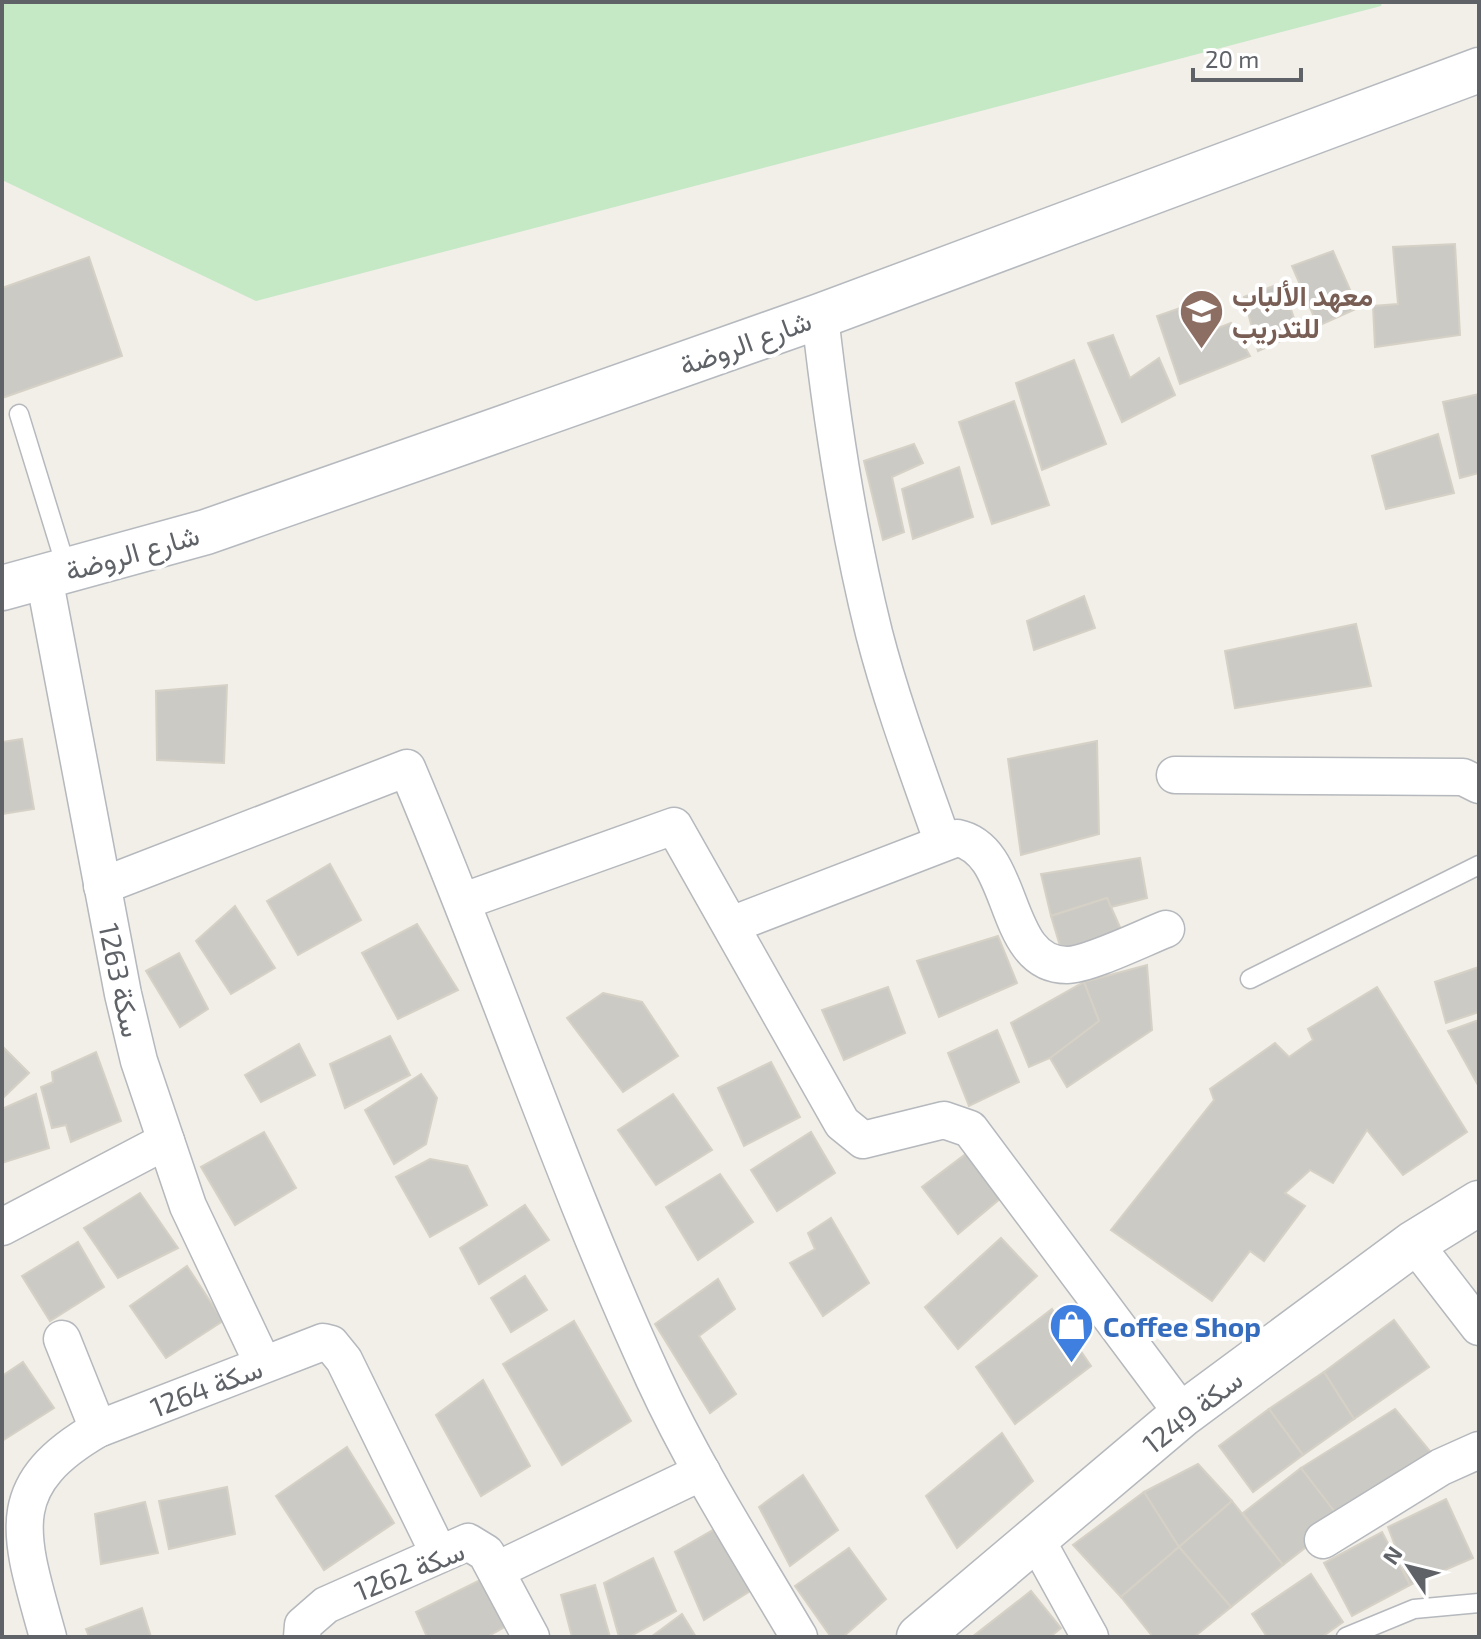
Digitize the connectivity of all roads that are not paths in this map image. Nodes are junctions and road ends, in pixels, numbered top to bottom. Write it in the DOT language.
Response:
graph roads {
  1 [pos="1479,70"];
  2 [pos="820,316"];
  3 [pos="19,414"];
  4 [pos="56,573"];
  5 [pos="2,588"];
  6 [pos="1175,775"];
  7 [pos="1479,785"];
  8 [pos="942,840"];
  9 [pos="1479,865"];
  10 [pos="102,886"];
  11 [pos="464,901"];
  12 [pos="731,925"];
  13 [pos="1166,929"];
  14 [pos="1250,979"];
  15 [pos="166,1141"];
  16 [pos="1479,1203"];
  17 [pos="6,1214"];
  18 [pos="1414,1243"];
  19 [pos="1479,1327"];
  20 [pos="62,1339"];
  21 [pos="263,1364"];
  22 [pos="1183,1414"];
  23 [pos="98,1429"];
  24 [pos="1479,1450"];
  25 [pos="702,1472"];
  26 [pos="1323,1540"];
  27 [pos="1037,1541"];
  28 [pos="438,1552"];
  29 [pos="497,1570"];
  30 [pos="1479,1603"];
  31 [pos="48,1637"];
  32 [pos="302,1637"];
  33 [pos="531,1637"];
  34 [pos="799,1637"];
  35 [pos="919,1637"];
  36 [pos="1090,1637"];
  37 [pos="1346,1637"];
  1 -- 2 [label="main road, شارع الروضة"];
  2 -- 4 [label="main road, شارع الروضة"];
  2 -- 8 [label="street"];
  3 -- 4 [label="lane"];
  4 -- 5 [label="main road, شارع الروضة"];
  4 -- 10 [label="street, سكة 1263"];
  6 -- 7 [label="street"];
  8 -- 12 [label="street"];
  8 -- 13 [label="street"];
  9 -- 14 [label="lane"];
  10 -- 11 [label="street"];
  10 -- 15 [label="street, سكة 1263"];
  11 -- 12 [label="street"];
  11 -- 25 [label="street"];
  12 -- 22 [label="street"];
  15 -- 17 [label="street"];
  15 -- 21 [label="street, سكة 1263"];
  16 -- 18 [label="main road, سكة 1249"];
  18 -- 19 [label="street"];
  18 -- 22 [label="main road, سكة 1249"];
  20 -- 23 [label="street"];
  21 -- 23 [label="street, سكة 1264"];
  21 -- 28 [label="street, سكة 1264"];
  22 -- 27 [label="main road, سكة 1249"];
  23 -- 31 [label="street, سكة 1264"];
  24 -- 26 [label="street"];
  25 -- 29 [label="street"];
  25 -- 34 [label="street"];
  27 -- 35 [label="main road, سكة 1249"];
  27 -- 36 [label="street"];
  28 -- 29 [label="street, سكة 1262"];
  28 -- 32 [label="street, سكة 1262"];
  29 -- 33 [label="street, سكة 1262"];
  30 -- 37 [label="lane"];
}
